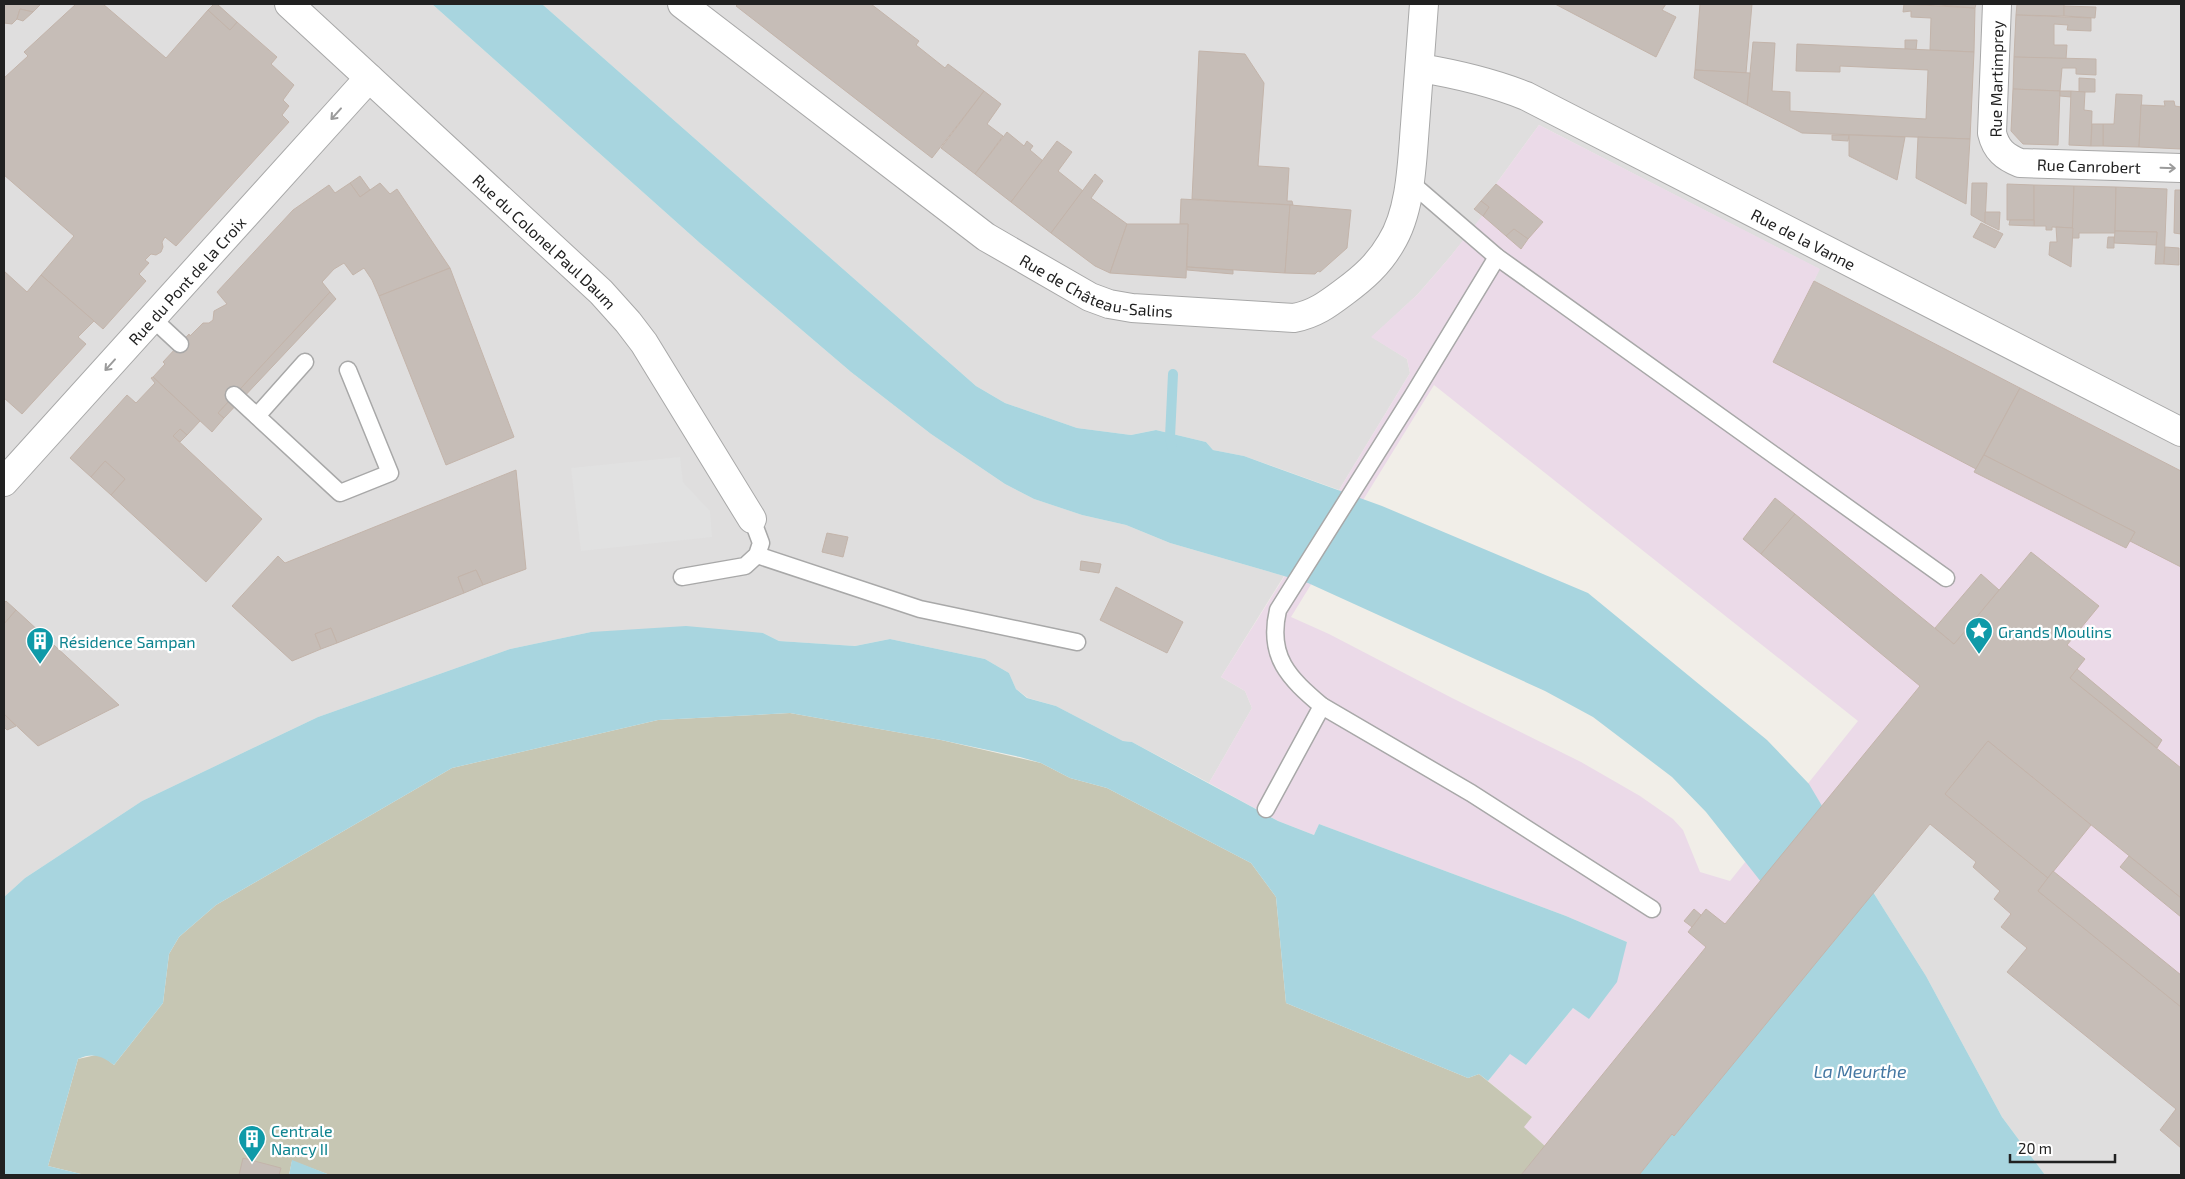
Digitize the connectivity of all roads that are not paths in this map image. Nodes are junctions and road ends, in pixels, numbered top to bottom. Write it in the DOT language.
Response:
graph roads {
  1 [pos="289,4"];
  2 [pos="682,4"];
  3 [pos="1424,4"];
  4 [pos="1997,4"];
  5 [pos="1420,68"];
  6 [pos="369,78"];
  7 [pos="2000,152"];
  8 [pos="2181,168"];
  9 [pos="1410,182"];
  10 [pos="1497,257"];
  11 [pos="152,318"];
  12 [pos="180,344"];
  13 [pos="305,362"];
  14 [pos="348,370"];
  15 [pos="234,395"];
  16 [pos="257,416"];
  17 [pos="2181,432"];
  18 [pos="4,482"];
  19 [pos="752,519"];
  20 [pos="757,555"];
  21 [pos="682,577"];
  22 [pos="1946,578"];
  23 [pos="1077,642"];
  24 [pos="1322,706"];
  25 [pos="1266,810"];
  26 [pos="1652,909"];
  1 -- 6 [label="street, Rue du Colonel Paul Daum"];
  2 -- 9 [label="street, Rue de Château-Salins"];
  3 -- 5 [label="street, Rue de Château-Salins"];
  4 -- 7 [label="street, Rue Martimprey"];
  5 -- 9 [label="street, Rue de Château-Salins"];
  5 -- 17 [label="street, Rue de la Vanne"];
  6 -- 11 [label="street, Rue du Pont de la Croix, one-way"];
  6 -- 19 [label="street, Rue du Colonel Paul Daum"];
  7 -- 8 [label="street, Rue Canrobert, one-way"];
  9 -- 10 [label="lane"];
  10 -- 22 [label="lane"];
  10 -- 24 [label="lane"];
  11 -- 12 [label="lane"];
  11 -- 18 [label="street, Rue du Pont de la Croix, one-way"];
  13 -- 16 [label="lane"];
  14 -- 16 [label="lane"];
  15 -- 16 [label="lane"];
  19 -- 20 [label="lane"];
  20 -- 21 [label="lane"];
  20 -- 23 [label="lane"];
  24 -- 25 [label="lane"];
  24 -- 26 [label="lane"];
}
